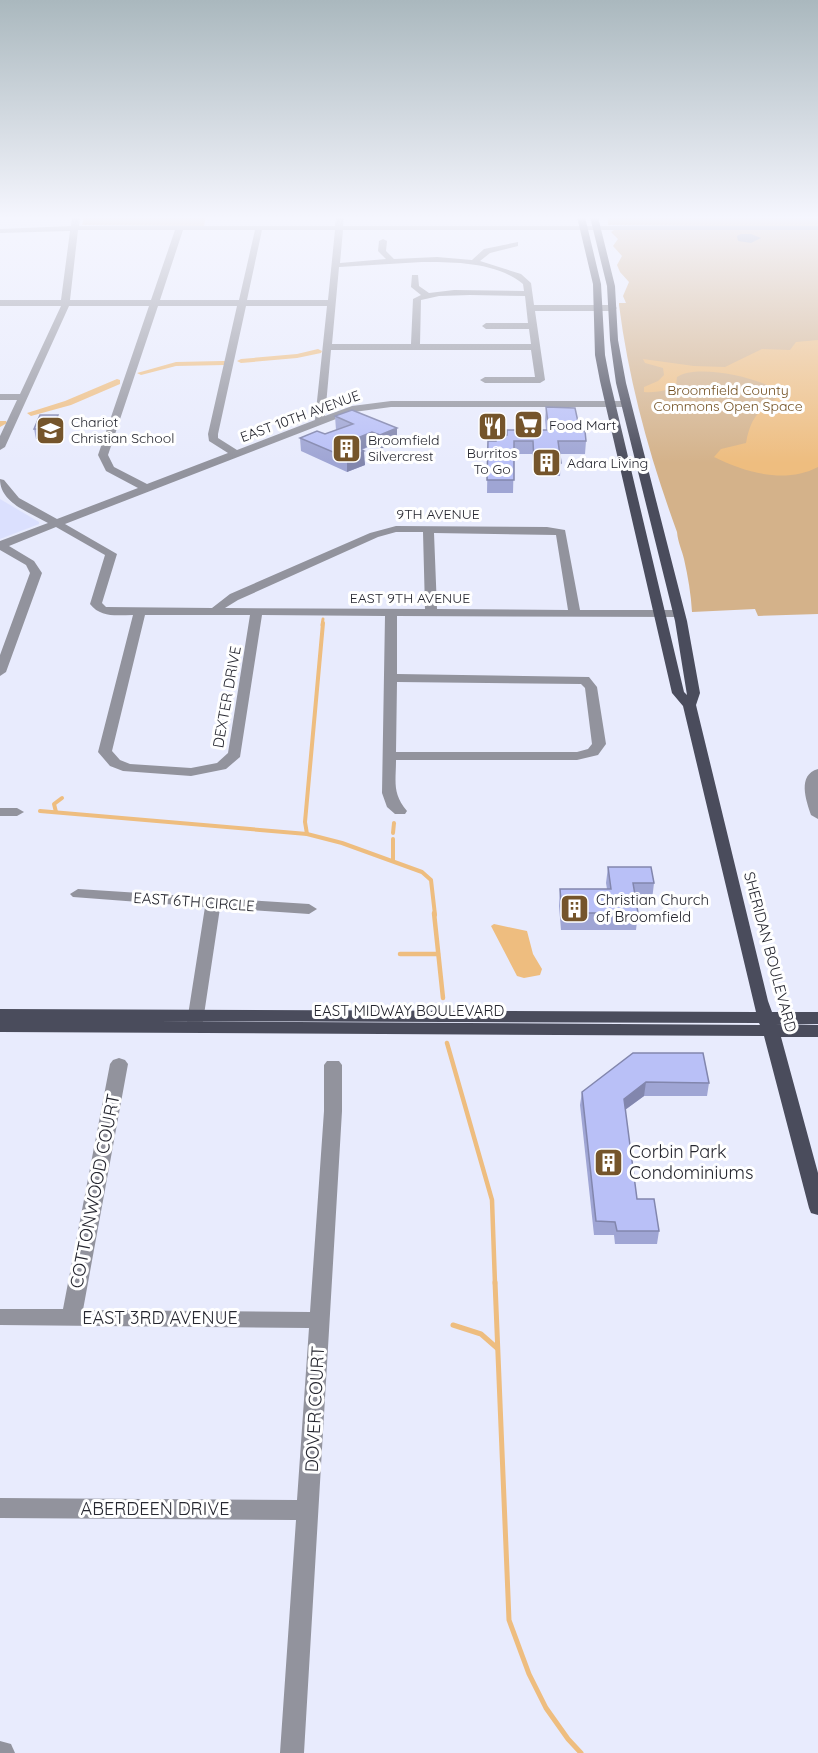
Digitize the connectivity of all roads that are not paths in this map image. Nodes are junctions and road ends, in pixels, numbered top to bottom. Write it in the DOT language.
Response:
graph roads {
  1 [pos="67,299"];
  2 [pos="156,299"];
  3 [pos="244,299"];
  4 [pos="331,299"];
  5 [pos="418,299"];
  6 [pos="530,299"];
  7 [pos="597,299"];
  8 [pos="613,299"];
  9 [pos="0,303"];
  10 [pos="66,303"];
  11 [pos="155,303"];
  12 [pos="243,303"];
  13 [pos="331,303"];
  14 [pos="531,308"];
  15 [pos="598,308"];
  16 [pos="614,308"];
  17 [pos="486,326"];
  18 [pos="534,326"];
  19 [pos="326,347"];
  20 [pos="416,347"];
  21 [pos="537,347"];
  22 [pos="485,380"];
  23 [pos="0,397"];
  24 [pos="23,397"];
  25 [pos="609,404"];
  26 [pos="626,404"];
  27 [pos="320,422"];
  28 [pos="0,447"];
  29 [pos="236,453"];
  30 [pos="0,482"];
  31 [pos="146,489"];
  32 [pos="56,523"];
  33 [pos="428,529"];
  34 [pos="0,545"];
  35 [pos="140,612"];
  36 [pos="216,612"];
  37 [pos="257,612"];
  38 [pos="392,613"];
  39 [pos="431,613"];
  40 [pos="575,613"];
  41 [pos="658,614"];
  42 [pos="680,614"];
  43 [pos="1,664"];
  44 [pos="390,678"];
  45 [pos="689,705"];
  46 [pos="388,756"];
  47 [pos="814,770"];
  48 [pos="400,811"];
  49 [pos="0,812"];
  50 [pos="17,812"];
  51 [pos="818,815"];
  52 [pos="78,894"];
  53 [pos="213,904"];
  54 [pos="309,909"];
  55 [pos="0,1015"];
  56 [pos="818,1017"];
  57 [pos="195,1022"];
  58 [pos="767,1024"];
  59 [pos="0,1026"];
  60 [pos="818,1031"];
  61 [pos="119,1064"];
  62 [pos="333,1065"];
  63 [pos="818,1208"];
  64 [pos="0,1317"];
  65 [pos="71,1318"];
  66 [pos="320,1320"];
  67 [pos="0,1508"];
  68 [pos="309,1510"];
  69 [pos="292,1753"];
  1 -- 10 [label="street"];
  2 -- 11 [label="street"];
  3 -- 12 [label="street"];
  4 -- 13 [label="street"];
  5 -- 20 [label="street"];
  6 -- 14 [label="street"];
  7 -- 15 [label="main road, SHERIDAN BOULEVARD"];
  8 -- 16 [label="main road, SHERIDAN BOULEVARD"];
  9 -- 10 [label="street"];
  10 -- 11 [label="street"];
  10 -- 24 [label="street"];
  11 -- 12 [label="street"];
  11 -- 31 [label="street"];
  12 -- 13 [label="street"];
  12 -- 29 [label="street"];
  13 -- 19 [label="street"];
  14 -- 15 [label="street"];
  14 -- 18 [label="street"];
  15 -- 16 [label="street"];
  15 -- 25 [label="main road, SHERIDAN BOULEVARD"];
  16 -- 26 [label="main road, SHERIDAN BOULEVARD"];
  17 -- 18 [label="street"];
  18 -- 21 [label="street"];
  19 -- 20 [label="street"];
  19 -- 27 [label="street"];
  20 -- 21 [label="street"];
  21 -- 22 [label="street"];
  23 -- 24 [label="street"];
  24 -- 28 [label="street"];
  25 -- 26 [label="street, EAST 10TH AVENUE"];
  25 -- 27 [label="street, EAST 10TH AVENUE"];
  25 -- 41 [label="main road, SHERIDAN BOULEVARD"];
  26 -- 42 [label="main road, SHERIDAN BOULEVARD"];
  27 -- 29 [label="street, EAST 10TH AVENUE"];
  29 -- 31 [label="street, EAST 10TH AVENUE"];
  30 -- 32 [label="street"];
  31 -- 32 [label="street, EAST 10TH AVENUE"];
  32 -- 34 [label="street, EAST 10TH AVENUE"];
  32 -- 35 [label="street, EAST 9TH AVENUE"];
  33 -- 36 [label="street, 9TH AVENUE"];
  33 -- 39 [label="street"];
  33 -- 40 [label="street, 9TH AVENUE"];
  34 -- 43 [label="street"];
  35 -- 36 [label="street, EAST 9TH AVENUE"];
  35 -- 37 [label="street, DEXTER DRIVE"];
  36 -- 37 [label="street, EAST 9TH AVENUE"];
  37 -- 38 [label="street, EAST 9TH AVENUE"];
  38 -- 39 [label="street, EAST 9TH AVENUE"];
  38 -- 44 [label="street"];
  39 -- 40 [label="street, EAST 9TH AVENUE"];
  40 -- 41 [label="street, EAST 9TH AVENUE"];
  41 -- 42 [label="street, EAST 9TH AVENUE"];
  41 -- 45 [label="main road, SHERIDAN BOULEVARD"];
  42 -- 45 [label="main road, SHERIDAN BOULEVARD"];
  44 -- 46 [label="street"];
  44 -- 46 [label="street"];
  45 -- 58 [label="main road, SHERIDAN BOULEVARD"];
  46 -- 48 [label="street"];
  47 -- 51 [label="street"];
  49 -- 50 [label="street"];
  52 -- 53 [label="street, EAST 6TH CIRCLE"];
  53 -- 54 [label="street, EAST 6TH CIRCLE"];
  53 -- 57 [label="street"];
  55 -- 57 [label="main road, EAST MIDWAY BOULEVARD"];
  56 -- 58 [label="main road, EAST MIDWAY BOULEVARD"];
  57 -- 58 [label="main road, EAST MIDWAY BOULEVARD"];
  57 -- 59 [label="main road, EAST MIDWAY BOULEVARD"];
  58 -- 60 [label="main road, EAST MIDWAY BOULEVARD"];
  58 -- 63 [label="main road, SHERIDAN BOULEVARD"];
  61 -- 65 [label="street, COTTONWOOD COURT"];
  62 -- 66 [label="street, DOVER COURT"];
  64 -- 65 [label="street, EAST 3RD AVENUE"];
  65 -- 66 [label="street, EAST 3RD AVENUE"];
  66 -- 68 [label="street, DOVER COURT"];
  67 -- 68 [label="street, ABERDEEN DRIVE"];
  68 -- 69 [label="street, DOVER COURT"];
}
